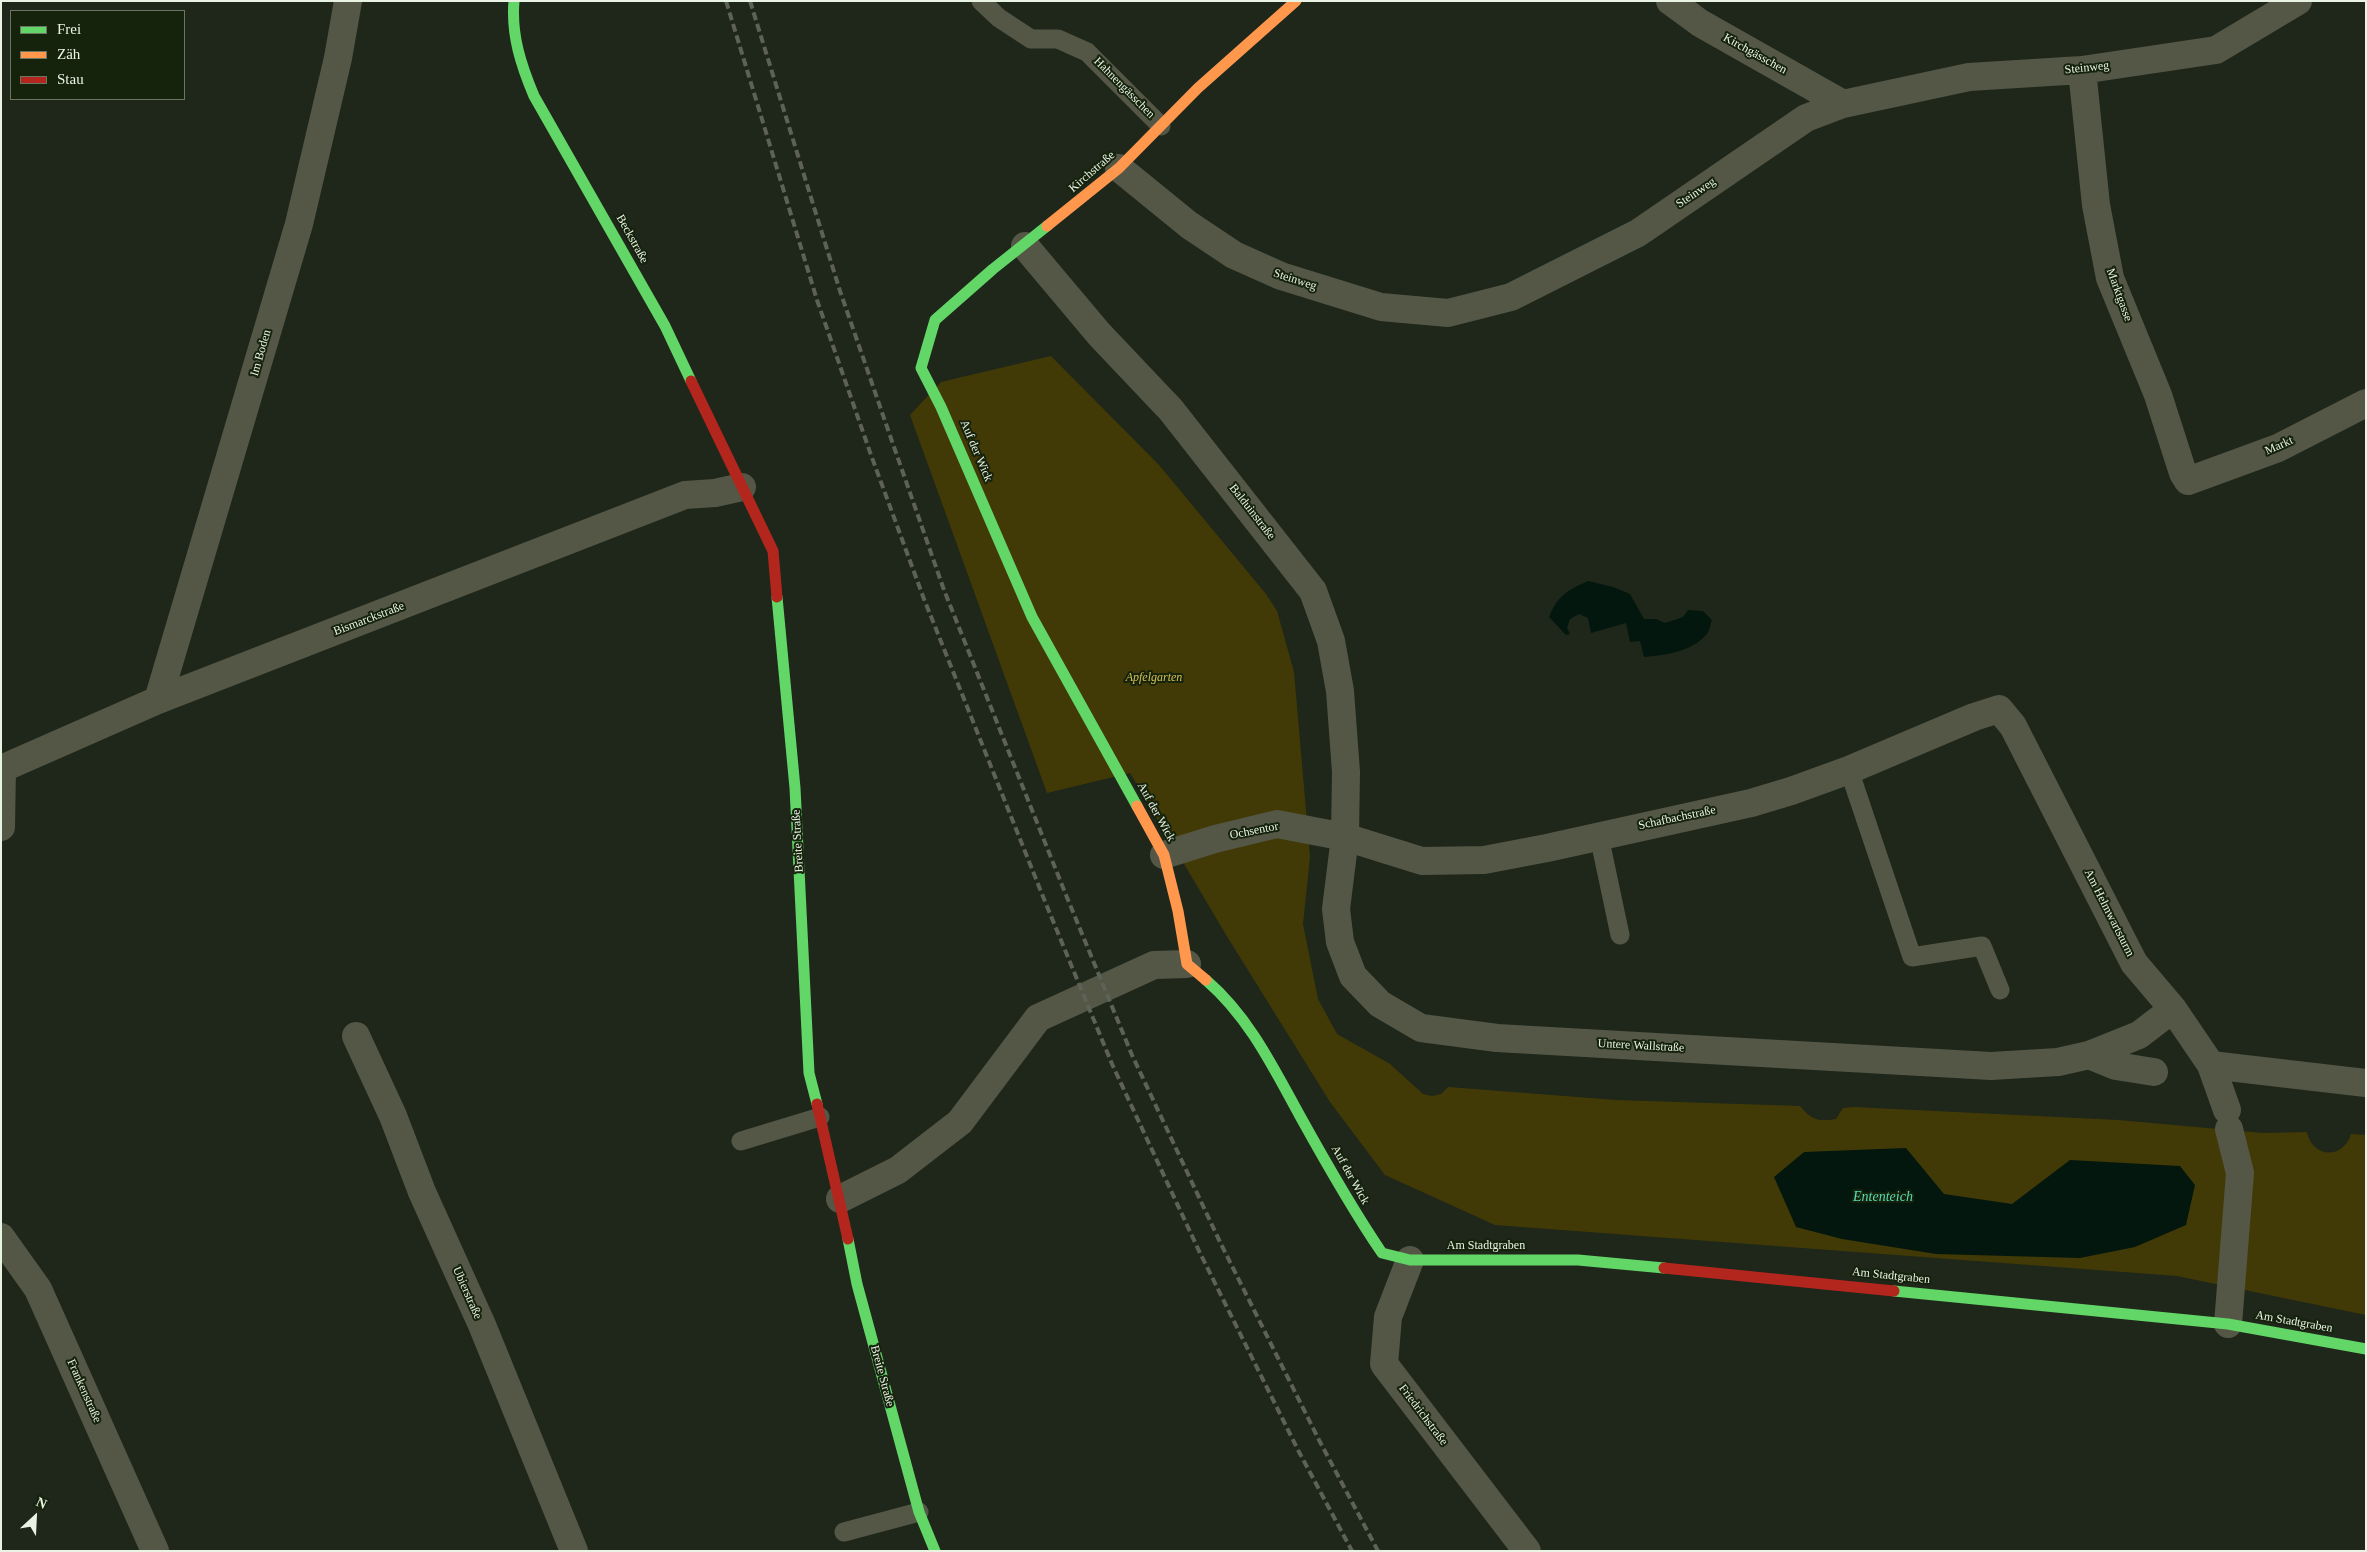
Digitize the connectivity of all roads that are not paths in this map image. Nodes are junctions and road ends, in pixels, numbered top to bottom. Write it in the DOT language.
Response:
graph roads {
  1 [pos="348,1"];
  2 [pos="514,1"];
  3 [pos="981,1"];
  4 [pos="1296,1"];
  5 [pos="1670,1"];
  6 [pos="2298,1"];
  7 [pos="2082,70"];
  8 [pos="1843,104"];
  9 [pos="1161,126"];
  10 [pos="1118,168"];
  11 [pos="1025,246"];
  12 [pos="921,368"];
  13 [pos="2366,403"];
  14 [pos="2188,481"];
  15 [pos="742,487"];
  16 [pos="158,700"];
  17 [pos="1999,709"];
  18 [pos="2,769"];
  19 [pos="1849,770"];
  20 [pos="1,828"];
  21 [pos="1599,836"];
  22 [pos="1345,837"];
  23 [pos="1164,855"];
  24 [pos="1620,935"];
  25 [pos="1188,964"];
  26 [pos="2000,990"];
  27 [pos="2174,1009"];
  28 [pos="356,1036"];
  29 [pos="2090,1055"];
  30 [pos="2211,1065"];
  31 [pos="2154,1072"];
  32 [pos="2296,1075"];
  33 [pos="2366,1083"];
  34 [pos="2272,1086"];
  35 [pos="820,1117"];
  36 [pos="741,1141"];
  37 [pos="840,1199"];
  38 [pos="1,1237"];
  39 [pos="1410,1260"];
  40 [pos="2228,1324"];
  41 [pos="2366,1349"];
  42 [pos="919,1512"];
  43 [pos="844,1532"];
  44 [pos="155,1551"];
  45 [pos="574,1551"];
  46 [pos="935,1551"];
  47 [pos="1527,1551"];
  1 -- 16 [label="street, Im Boden"];
  2 -- 15 [label="street, Beckstraße"];
  3 -- 9 [label="lane, Hahnengässchen"];
  4 -- 9 [label="street, Kirchstraße"];
  5 -- 8 [label="street, Kirchgässchen"];
  6 -- 7 [label="street, Steinweg"];
  7 -- 8 [label="street, Steinweg"];
  7 -- 14 [label="street, Marktgasse"];
  8 -- 10 [label="street, Steinweg"];
  9 -- 10 [label="street, Kirchstraße"];
  10 -- 11 [label="street, Kirchstraße"];
  11 -- 12 [label="street, Kirchstraße"];
  11 -- 22 [label="street, Balduinstraße"];
  12 -- 23 [label="street, Auf der Wick"];
  13 -- 14 [label="street, Markt"];
  15 -- 16 [label="street, Bismarckstraße"];
  15 -- 35 [label="street, Breite Straße"];
  16 -- 18 [label="street, Bismarckstraße"];
  17 -- 19 [label="street, Schafbachstraße"];
  17 -- 27 [label="street, Am Helmwartsturm"];
  18 -- 20 [label="street"];
  19 -- 21 [label="street, Schafbachstraße"];
  19 -- 26 [label="lane"];
  21 -- 22 [label="street, Schafbachstraße"];
  21 -- 24 [label="lane"];
  22 -- 23 [label="street, Ochsentor"];
  22 -- 29 [label="street, Untere Wallstraße"];
  23 -- 25 [label="street, Auf der Wick"];
  25 -- 37 [label="street"];
  25 -- 39 [label="street, Auf der Wick"];
  27 -- 29 [label="street, Untere Wallstraße"];
  27 -- 30 [label="street, Am Helmwartsturm"];
  28 -- 45 [label="street, Ubierstraße"];
  29 -- 31 [label="street"];
  30 -- 32 [label="street"];
  30 -- 40 [label="street, Am Helmwartsturm"];
  32 -- 33 [label="street"];
  32 -- 34 [label="street"];
  35 -- 36 [label="lane"];
  35 -- 37 [label="street, Breite Straße"];
  37 -- 42 [label="street, Breite Straße"];
  38 -- 44 [label="street, Frankenstraße"];
  39 -- 40 [label="street, Am Stadtgraben"];
  39 -- 47 [label="street, Friedrichstraße"];
  40 -- 41 [label="street, Am Stadtgraben"];
  42 -- 43 [label="lane"];
  42 -- 46 [label="street, Breite Straße"];
}
